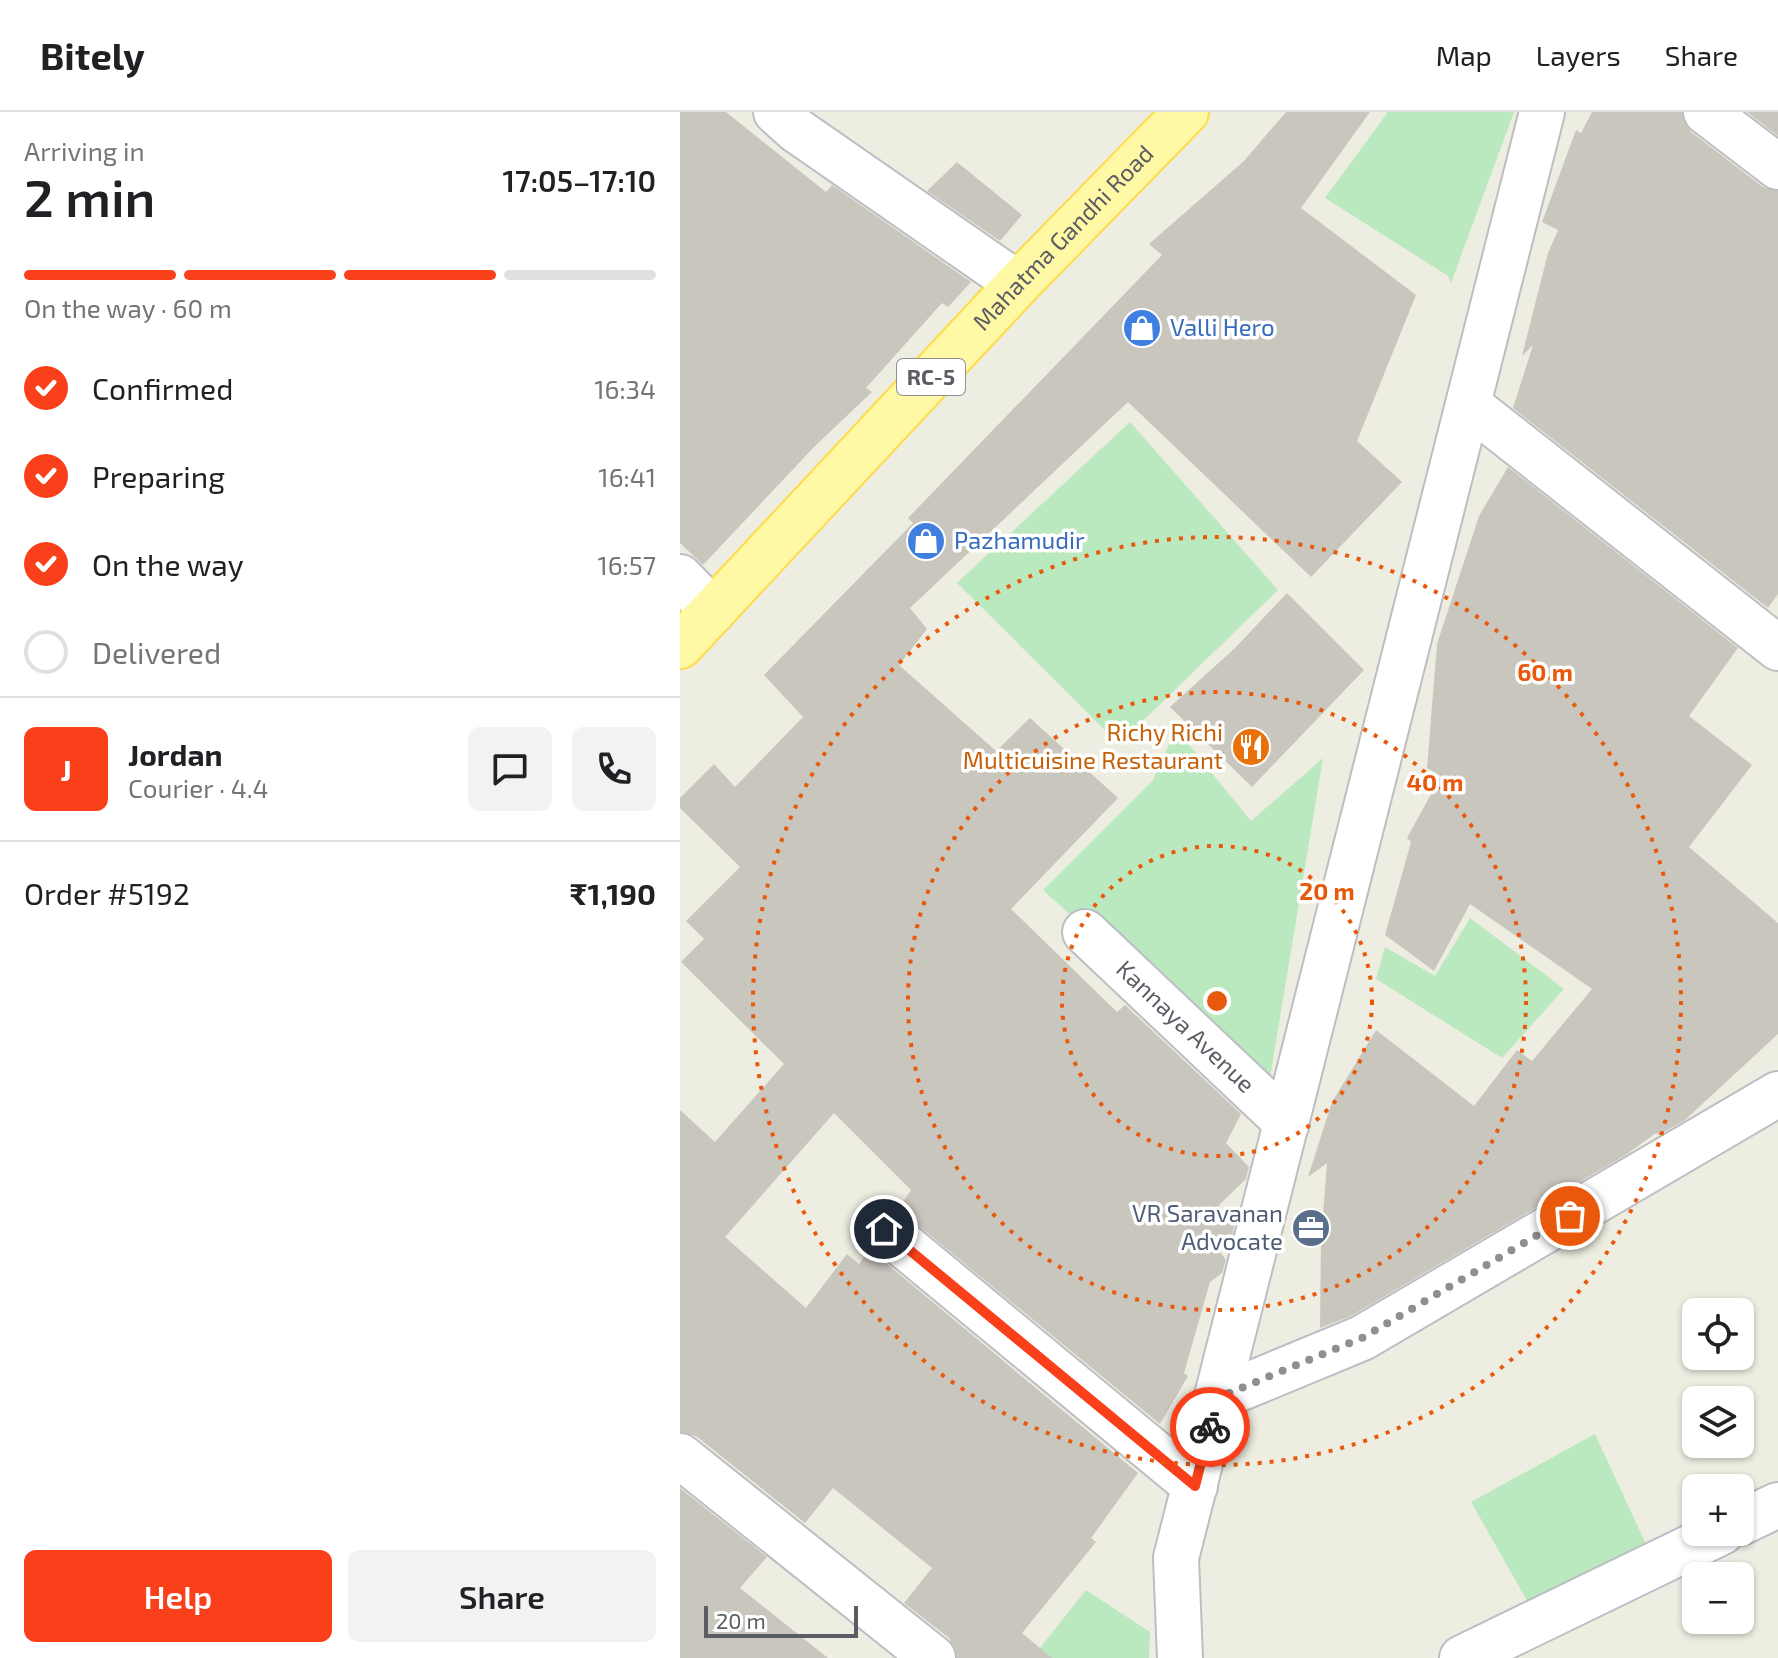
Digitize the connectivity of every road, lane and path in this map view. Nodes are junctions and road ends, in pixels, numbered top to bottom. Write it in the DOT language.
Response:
graph roads {
  1 [pos="776,112"];
  2 [pos="1186,112"];
  3 [pos="1542,112"];
  4 [pos="1706,112"];
  5 [pos="1778,167"];
  6 [pos="1018,284"];
  7 [pos="1469,405"];
  8 [pos="680,577"];
  9 [pos="713,611"];
  10 [pos="680,646"];
  11 [pos="1778,648"];
  12 [pos="1085,932"];
  13 [pos="1778,1094"];
  14 [pos="1287,1123"];
  15 [pos="884,1229"];
  16 [pos="1217,1398"];
  17 [pos="680,1456"];
  18 [pos="1195,1486"];
  19 [pos="1778,1505"];
  20 [pos="1754,1516"];
  21 [pos="1693,1546"];
  22 [pos="933,1658"];
  23 [pos="1180,1658"];
  24 [pos="1462,1658"];
  1 -- 6 [label="street"];
  2 -- 6 [label="main road, Mahatma Gandhi Road / RC-5"];
  3 -- 7 [label="street"];
  4 -- 5 [label="street"];
  6 -- 9 [label="main road, Mahatma Gandhi Road / RC-5"];
  7 -- 11 [label="street"];
  7 -- 14 [label="street"];
  8 -- 9 [label="street"];
  9 -- 10 [label="main road, Mahatma Gandhi Road / RC-5"];
  12 -- 14 [label="street, Kannaya Avenue"];
  13 -- 16 [label="street"];
  14 -- 16 [label="street"];
  15 -- 18 [label="street"];
  16 -- 18 [label="street"];
  17 -- 22 [label="street"];
  18 -- 23 [label="street"];
  19 -- 20 [label="street"];
  21 -- 24 [label="street"];
}
